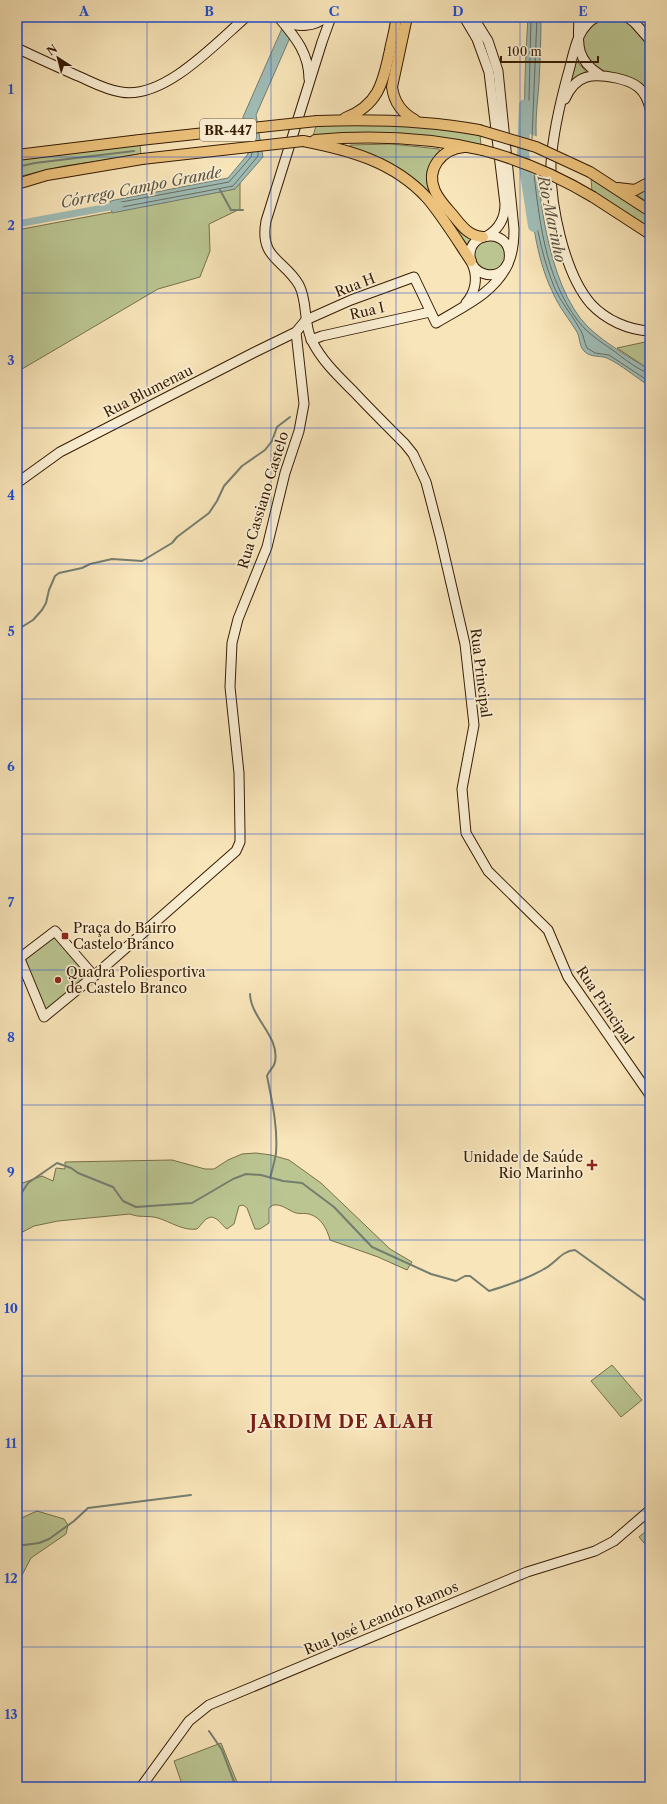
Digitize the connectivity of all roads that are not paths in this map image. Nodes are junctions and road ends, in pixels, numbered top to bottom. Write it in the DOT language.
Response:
graph roads {
  1 [pos="326,17"];
  2 [pos="331,17"];
  3 [pos="396,17"];
  4 [pos="464,17"];
  5 [pos="473,17"];
  6 [pos="579,17"];
  7 [pos="597,17"];
  8 [pos="243,19"];
  9 [pos="407,19"];
  10 [pos="630,19"];
  11 [pos="282,20"];
  12 [pos="294,29"];
  13 [pos="650,40"];
  14 [pos="577,41"];
  15 [pos="17,48"];
  16 [pos="599,74"];
  17 [pos="308,87"];
  18 [pos="650,109"];
  19 [pos="559,115"];
  20 [pos="330,120"];
  21 [pos="421,122"];
  22 [pos="308,141"];
  23 [pos="468,147"];
  24 [pos="17,155"];
  25 [pos="47,175"];
  26 [pos="17,180"];
  27 [pos="650,182"];
  28 [pos="17,184"];
  29 [pos="615,187"];
  30 [pos="650,211"];
  31 [pos="650,234"];
  32 [pos="485,236"];
  33 [pos="508,262"];
  34 [pos="472,263"];
  35 [pos="462,307"];
  36 [pos="430,312"];
  37 [pos="306,320"];
  38 [pos="650,331"];
  39 [pos="296,332"];
  40 [pos="312,340"];
  41 [pos="17,482"];
  42 [pos="18,959"];
  43 [pos="94,976"];
  44 [pos="650,1095"];
  45 [pos="650,1510"];
  46 [pos="141,1787"];
  1 -- 12 [label="street"];
  2 -- 17 [label="street"];
  3 -- 20 [label="main road"];
  4 -- 32 [label="street"];
  5 -- 33 [label="street"];
  6 -- 14 [label="street"];
  7 -- 14 [label="street"];
  8 -- 15 [label="street"];
  9 -- 21 [label="main road"];
  10 -- 13 [label="street"];
  11 -- 12 [label="street"];
  12 -- 17 [label="street"];
  14 -- 16 [label="street"];
  14 -- 19 [label="street"];
  16 -- 18 [label="street"];
  16 -- 19 [label="street"];
  17 -- 37 [label="street, Rua Principal"];
  19 -- 38 [label="street"];
  20 -- 21 [label="main road, BR-447"];
  20 -- 24 [label="main road, BR-447, bridge"];
  21 -- 29 [label="main road, BR-447, bridge"];
  22 -- 23 [label="main road, BR-447"];
  22 -- 25 [label="main road, BR-447, bridge"];
  22 -- 34 [label="main road"];
  23 -- 31 [label="main road, BR-447, bridge"];
  23 -- 32 [label="main road"];
  25 -- 26 [label="main road"];
  25 -- 28 [label="main road, BR-447"];
  27 -- 29 [label="main road"];
  29 -- 30 [label="main road, BR-447"];
  32 -- 33 [label="street"];
  32 -- 34 [label="street"];
  33 -- 34 [label="street"];
  33 -- 35 [label="street"];
  34 -- 35 [label="street"];
  35 -- 36 [label="street"];
  36 -- 37 [label="street, Rua H"];
  36 -- 40 [label="street, Rua I"];
  37 -- 39 [label="street"];
  37 -- 40 [label="street, Rua Principal"];
  39 -- 41 [label="street, Rua Blumenau"];
  39 -- 43 [label="street, Rua Cassiano Castelo"];
  40 -- 44 [label="street, Rua Principal"];
  42 -- 43 [label="street"];
  42 -- 43 [label="street, Rua Cassiano Castelo"];
  45 -- 46 [label="street, Rua José Leandro Ramos"];
}
